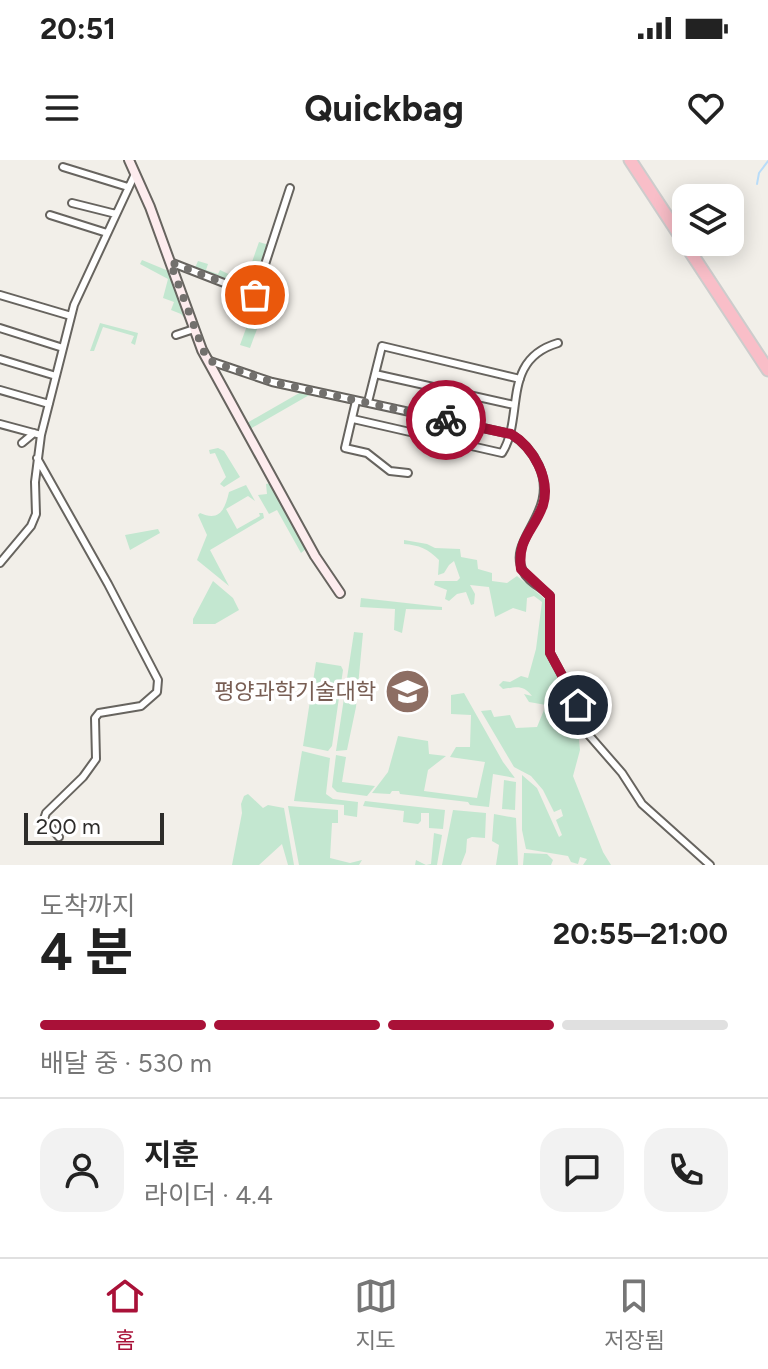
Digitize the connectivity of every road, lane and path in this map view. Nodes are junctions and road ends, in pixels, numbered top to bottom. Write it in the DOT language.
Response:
graph roads {
  1 [pos="129,160"];
  2 [pos="630,160"];
  3 [pos="638,160"];
  4 [pos="63,167"];
  5 [pos="135,174"];
  6 [pos="128,187"];
  7 [pos="290,188"];
  8 [pos="72,203"];
  9 [pos="672,212"];
  10 [pos="116,214"];
  11 [pos="50,215"];
  12 [pos="107,233"];
  13 [pos="700,256"];
  14 [pos="170,262"];
  15 [pos="0,295"];
  16 [pos="71,316"];
  17 [pos="0,328"];
  18 [pos="194,329"];
  19 [pos="176,335"];
  20 [pos="558,343"];
  21 [pos="63,348"];
  22 [pos="0,359"];
  23 [pos="768,359"];
  24 [pos="207,360"];
  25 [pos="768,370"];
  26 [pos="375,374"];
  27 [pos="56,376"];
  28 [pos="520,379"];
  29 [pos="0,390"];
  30 [pos="356,401"];
  31 [pos="368,402"];
  32 [pos="49,404"];
  33 [pos="514,405"];
  34 [pos="353,419"];
  35 [pos="2,427"];
  36 [pos="37,434"];
  37 [pos="509,434"];
  38 [pos="22,443"];
  39 [pos="37,458"];
  40 [pos="408,473"];
  41 [pos="0,563"];
  42 [pos="340,593"];
  43 [pos="59,837"];
  44 [pos="710,865"];
  1 -- 5 [label="street"];
  2 -- 25 [label="highway"];
  3 -- 9 [label="highway"];
  4 -- 6 [label="street"];
  5 -- 6 [label="street"];
  5 -- 14 [label="street"];
  6 -- 10 [label="street"];
  7 -- 14 [label="street"];
  8 -- 10 [label="street"];
  10 -- 12 [label="street"];
  11 -- 12 [label="street"];
  12 -- 16 [label="street"];
  13 -- 23 [label="highway"];
  14 -- 18 [label="street"];
  15 -- 16 [label="street"];
  16 -- 21 [label="street"];
  17 -- 21 [label="street"];
  18 -- 19 [label="street"];
  18 -- 24 [label="street"];
  20 -- 28 [label="street"];
  21 -- 27 [label="street"];
  22 -- 27 [label="street"];
  24 -- 30 [label="street"];
  24 -- 42 [label="street"];
  26 -- 28 [label="street"];
  26 -- 31 [label="street"];
  26 -- 33 [label="street"];
  27 -- 32 [label="street"];
  28 -- 33 [label="street"];
  29 -- 32 [label="street"];
  30 -- 31 [label="street"];
  30 -- 34 [label="street"];
  31 -- 37 [label="street"];
  32 -- 36 [label="street"];
  33 -- 37 [label="street"];
  34 -- 37 [label="street"];
  34 -- 40 [label="street"];
  35 -- 36 [label="street"];
  36 -- 38 [label="street"];
  36 -- 39 [label="street"];
  37 -- 44 [label="street"];
  39 -- 41 [label="street"];
  39 -- 43 [label="street"];
}
